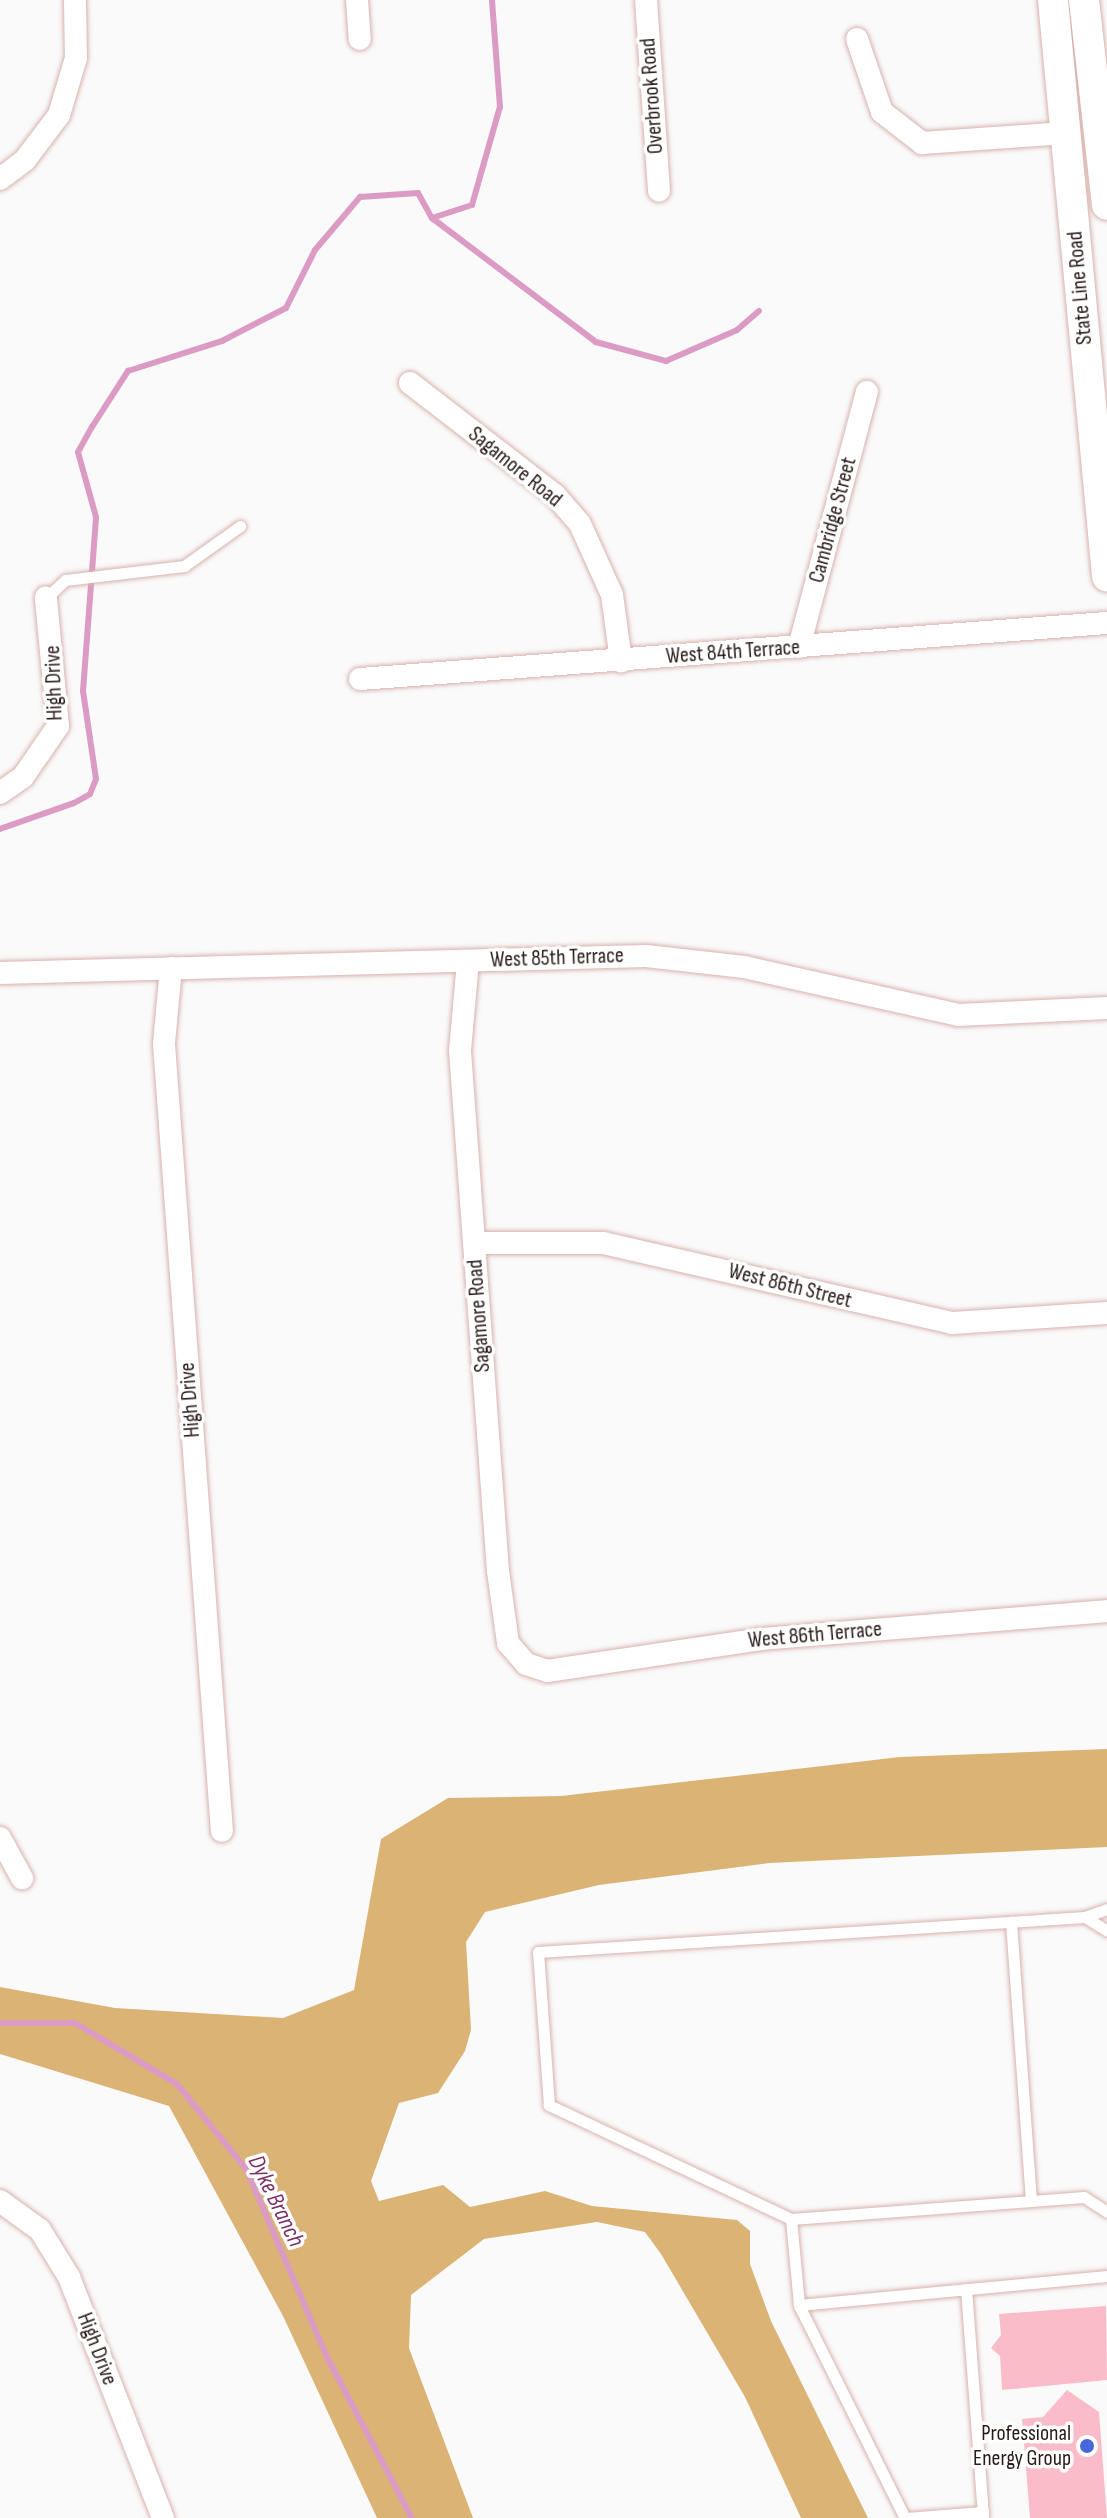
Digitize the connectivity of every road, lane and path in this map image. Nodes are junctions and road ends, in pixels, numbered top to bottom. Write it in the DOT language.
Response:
graph roads {
  1 [pos="75,0"];
  2 [pos="357,0"];
  3 [pos="646,0"];
  4 [pos="1053,0"];
  5 [pos="1084,0"];
  6 [pos="360,39"];
  7 [pos="857,39"];
  8 [pos="1066,133"];
  9 [pos="1070,177"];
  10 [pos="0,179"];
  11 [pos="1106,185"];
  12 [pos="659,191"];
  13 [pos="410,383"];
  14 [pos="867,392"];
  15 [pos="240,526"];
  16 [pos="1107,576"];
  17 [pos="46,598"];
  18 [pos="1107,623"];
  19 [pos="799,647"];
  20 [pos="621,661"];
  21 [pos="360,679"];
  22 [pos="0,793"];
  23 [pos="468,961"];
  24 [pos="171,968"];
  25 [pos="0,973"];
  26 [pos="1107,1008"];
  27 [pos="474,1243"];
  28 [pos="1107,1313"];
  29 [pos="1107,1611"];
  30 [pos="526,1664"];
  31 [pos="222,1831"];
  32 [pos="0,1838"];
  33 [pos="22,1878"];
  34 [pos="1107,1909"];
  35 [pos="1085,1917"];
  36 [pos="1011,1922"];
  37 [pos="1107,1931"];
  38 [pos="0,2201"];
  39 [pos="1031,2201"];
  40 [pos="1107,2212"];
  41 [pos="791,2219"];
  42 [pos="1107,2276"];
  43 [pos="966,2289"];
  44 [pos="799,2305"];
  45 [pos="983,2515"];
  46 [pos="163,2518"];
  1 -- 10 [label="street"];
  2 -- 6 [label="street"];
  3 -- 12 [label="street, Overbrook Road"];
  4 -- 8 [label="main road, State Line Road"];
  5 -- 11 [label="main road"];
  7 -- 8 [label="street"];
  8 -- 9 [label="main road, State Line Road"];
  9 -- 11 [label="street"];
  9 -- 16 [label="main road, State Line Road"];
  13 -- 20 [label="street, Sagamore Road"];
  14 -- 19 [label="street, Cambridge Street"];
  15 -- 17 [label="lane"];
  17 -- 22 [label="street, High Drive"];
  18 -- 19 [label="street, West 84th Terrace"];
  19 -- 20 [label="street, West 84th Terrace"];
  20 -- 21 [label="street, West 84th Terrace"];
  23 -- 24 [label="street, West 85th Terrace"];
  23 -- 26 [label="street, West 85th Terrace"];
  23 -- 27 [label="street, Sagamore Road"];
  24 -- 25 [label="street, West 85th Terrace"];
  24 -- 31 [label="street, High Drive"];
  27 -- 28 [label="street, West 86th Street"];
  27 -- 30 [label="street, Sagamore Road"];
  29 -- 30 [label="street, West 86th Terrace"];
  32 -- 33 [label="street"];
  34 -- 35 [label="lane"];
  35 -- 36 [label="lane"];
  35 -- 37 [label="lane"];
  36 -- 39 [label="lane"];
  36 -- 41 [label="lane"];
  38 -- 46 [label="street, High Drive"];
  39 -- 40 [label="lane"];
  39 -- 41 [label="lane"];
  41 -- 44 [label="lane"];
  42 -- 43 [label="lane"];
  43 -- 44 [label="lane"];
  43 -- 45 [label="lane"];
  44 -- 45 [label="lane"];
}
